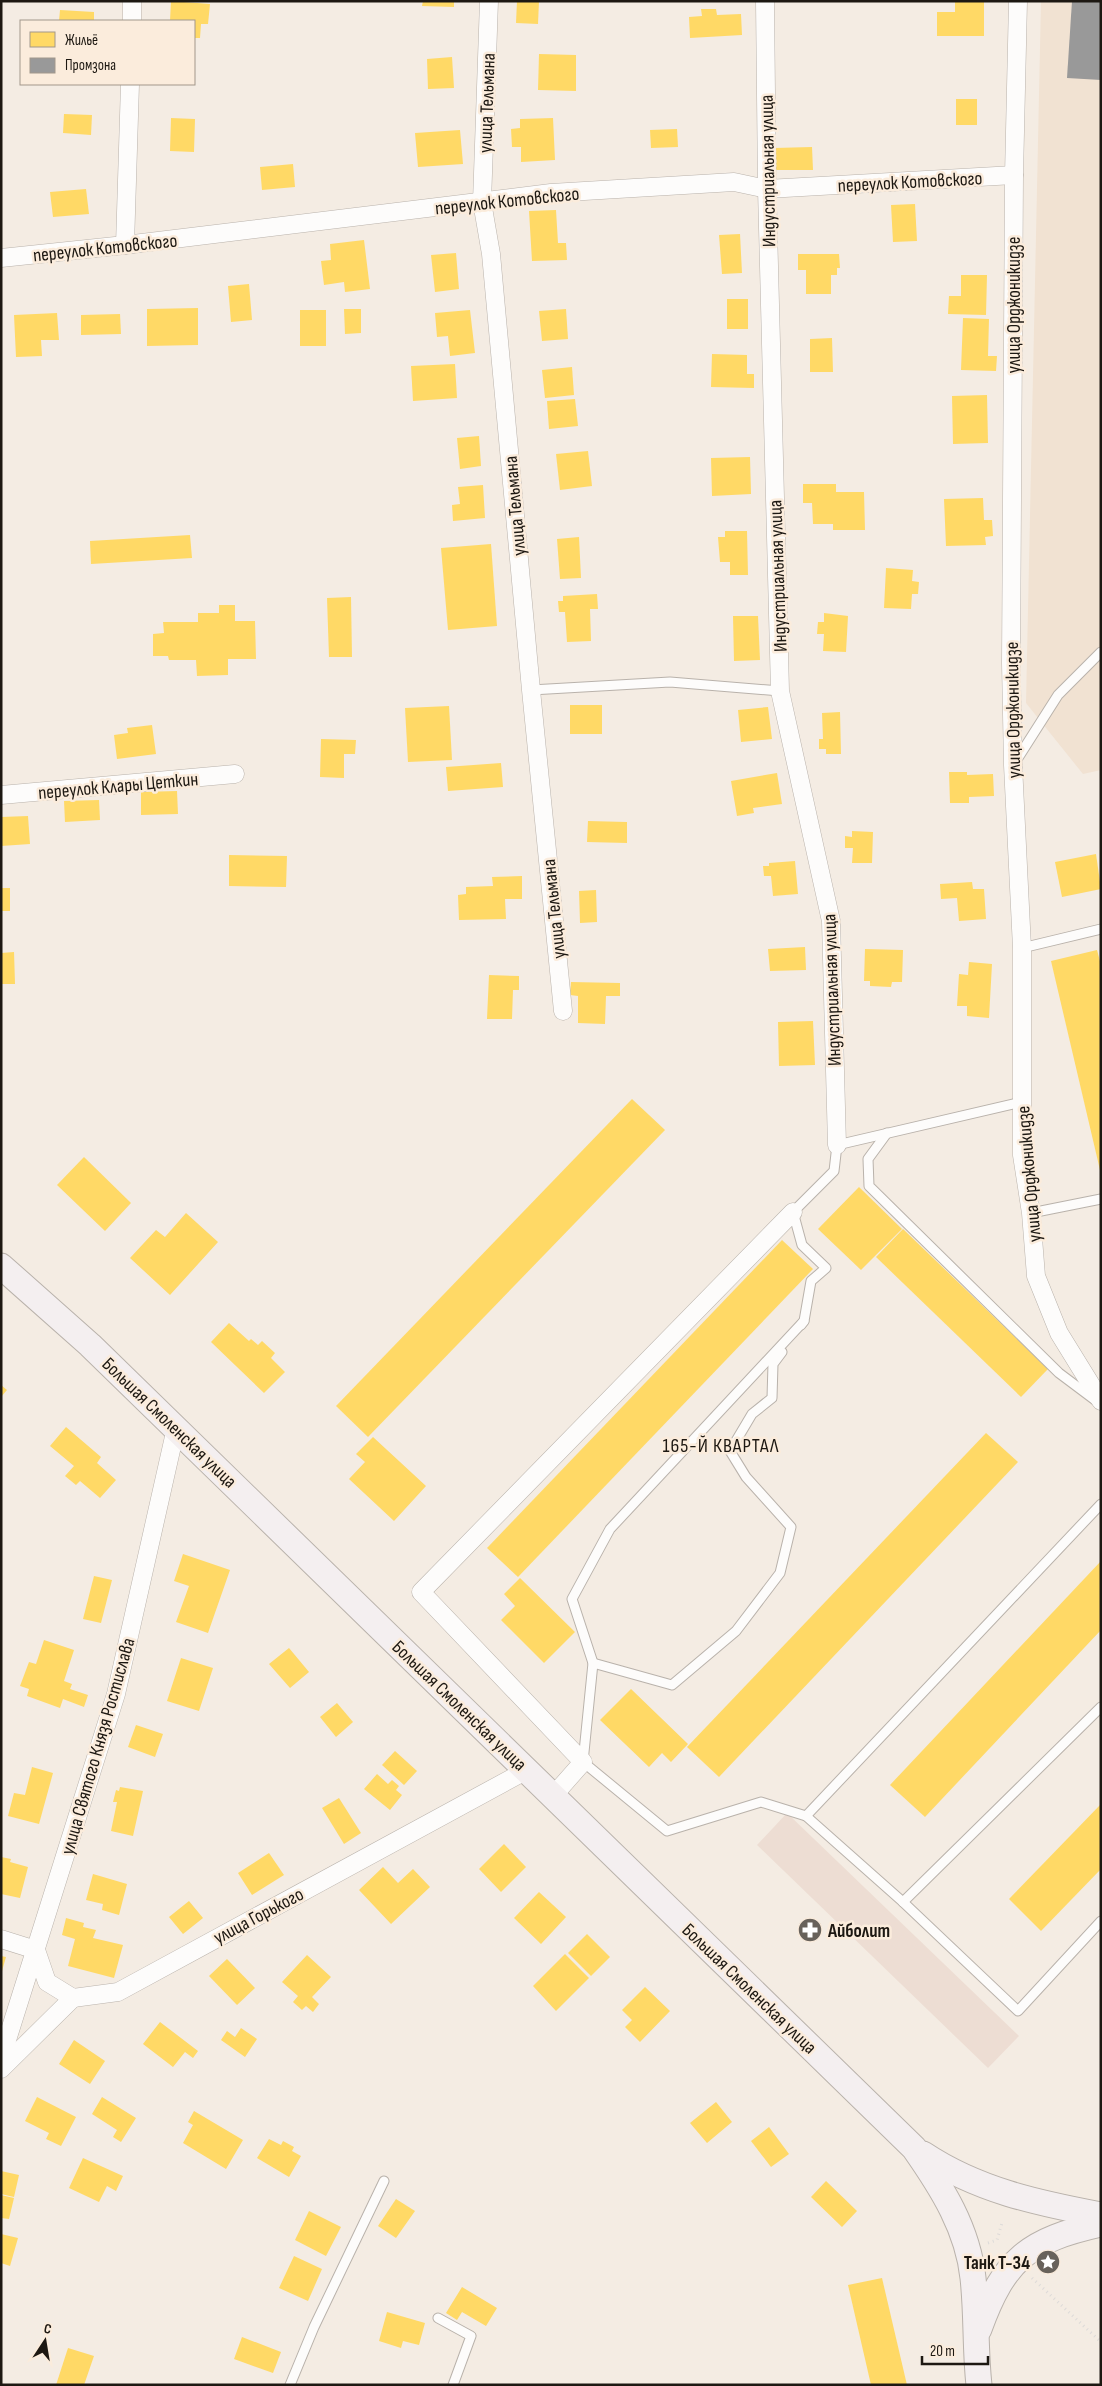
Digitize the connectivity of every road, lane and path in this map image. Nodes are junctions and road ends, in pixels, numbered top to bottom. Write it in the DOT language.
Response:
graph roads {
  1 [pos="132,1"];
  2 [pos="489,1"];
  3 [pos="765,1"];
  4 [pos="1018,1"];
  5 [pos="132,20"];
  6 [pos="130,85"];
  7 [pos="1014,175"];
  8 [pos="767,189"];
  9 [pos="482,202"];
  10 [pos="125,245"];
  11 [pos="1,258"];
  12 [pos="1101,652"];
  13 [pos="531,690"];
  14 [pos="780,692"];
  15 [pos="1013,765"];
  16 [pos="235,774"];
  17 [pos="1,795"];
  18 [pos="1101,930"];
  19 [pos="1022,948"];
  20 [pos="563,1011"];
  21 [pos="1022,1102"];
  22 [pos="887,1133"];
  23 [pos="837,1145"];
  24 [pos="1101,1199"];
  25 [pos="793,1212"];
  26 [pos="1031,1213"];
  27 [pos="1,1267"];
  28 [pos="804,1321"];
  29 [pos="1101,1401"];
  30 [pos="1101,1405"];
  31 [pos="176,1428"];
  32 [pos="1101,1504"];
  33 [pos="593,1663"];
  34 [pos="1101,1707"];
  35 [pos="583,1762"];
  36 [pos="526,1770"];
  37 [pos="553,1796"];
  38 [pos="806,1816"];
  39 [pos="903,1902"];
  40 [pos="1101,1921"];
  41 [pos="1,1939"];
  42 [pos="36,1950"];
  43 [pos="73,1998"];
  44 [pos="1,2059"];
  45 [pos="1,2069"];
  46 [pos="914,2148"];
  47 [pos="384,2182"];
  48 [pos="1101,2214"];
  49 [pos="1002,2223"];
  50 [pos="1101,2224"];
  51 [pos="980,2244"];
  52 [pos="1028,2274"];
  53 [pos="438,2318"];
  54 [pos="976,2339"];
  55 [pos="1101,2342"];
  56 [pos="290,2385"];
  57 [pos="453,2385"];
  58 [pos="979,2385"];
  1 -- 5 [label="street"];
  2 -- 9 [label="street, улица Тельмана"];
  3 -- 8 [label="street, Индустриальная улица"];
  4 -- 7 [label="street, улица Орджоникидзе"];
  6 -- 10 [label="street"];
  7 -- 8 [label="street, переулок Котовского"];
  7 -- 15 [label="street, улица Орджоникидзе"];
  8 -- 9 [label="street, переулок Котовского"];
  8 -- 14 [label="street, Индустриальная улица"];
  9 -- 10 [label="street, переулок Котовского"];
  9 -- 13 [label="street, улица Тельмана"];
  10 -- 11 [label="street, переулок Котовского"];
  12 -- 15 [label="lane"];
  13 -- 14 [label="lane"];
  13 -- 20 [label="street, улица Тельмана"];
  14 -- 23 [label="street, Индустриальная улица"];
  15 -- 19 [label="street, улица Орджоникидзе"];
  16 -- 17 [label="street, переулок Клары Цеткин"];
  18 -- 19 [label="lane"];
  19 -- 21 [label="street, улица Орджоникидзе"];
  21 -- 22 [label="lane"];
  21 -- 26 [label="street, улица Орджоникидзе"];
  22 -- 23 [label="lane"];
  22 -- 30 [label="lane"];
  23 -- 25 [label="lane"];
  24 -- 26 [label="lane"];
  25 -- 28 [label="lane"];
  25 -- 35 [label="street"];
  26 -- 29 [label="street, улица Орджоникидзе"];
  27 -- 31 [label="main road, Большая Смоленская улица"];
  28 -- 33 [label="lane"];
  28 -- 33 [label="lane"];
  31 -- 36 [label="main road, Большая Смоленская улица"];
  31 -- 42 [label="street, улица Святого Князя Ростислава"];
  32 -- 38 [label="lane"];
  33 -- 35 [label="lane"];
  34 -- 39 [label="lane"];
  35 -- 37 [label="street"];
  35 -- 38 [label="lane"];
  36 -- 37 [label="main road, Большая Смоленская улица"];
  36 -- 43 [label="street, улица Горького"];
  37 -- 46 [label="main road, Большая Смоленская улица"];
  38 -- 39 [label="lane"];
  39 -- 40 [label="lane"];
  41 -- 42 [label="street"];
  42 -- 43 [label="street"];
  42 -- 44 [label="street, улица Святого Князя Ростислава"];
  43 -- 45 [label="street"];
  46 -- 48 [label="main road, Большая Смоленская улица"];
  46 -- 54 [label="main road, Большая Смоленская улица"];
  47 -- 56 [label="lane"];
  49 -- 51 [label="path"];
  50 -- 54 [label="main road"];
  52 -- 55 [label="path"];
  53 -- 57 [label="lane"];
  54 -- 58 [label="main road, Большая Смоленская улица"];
}
